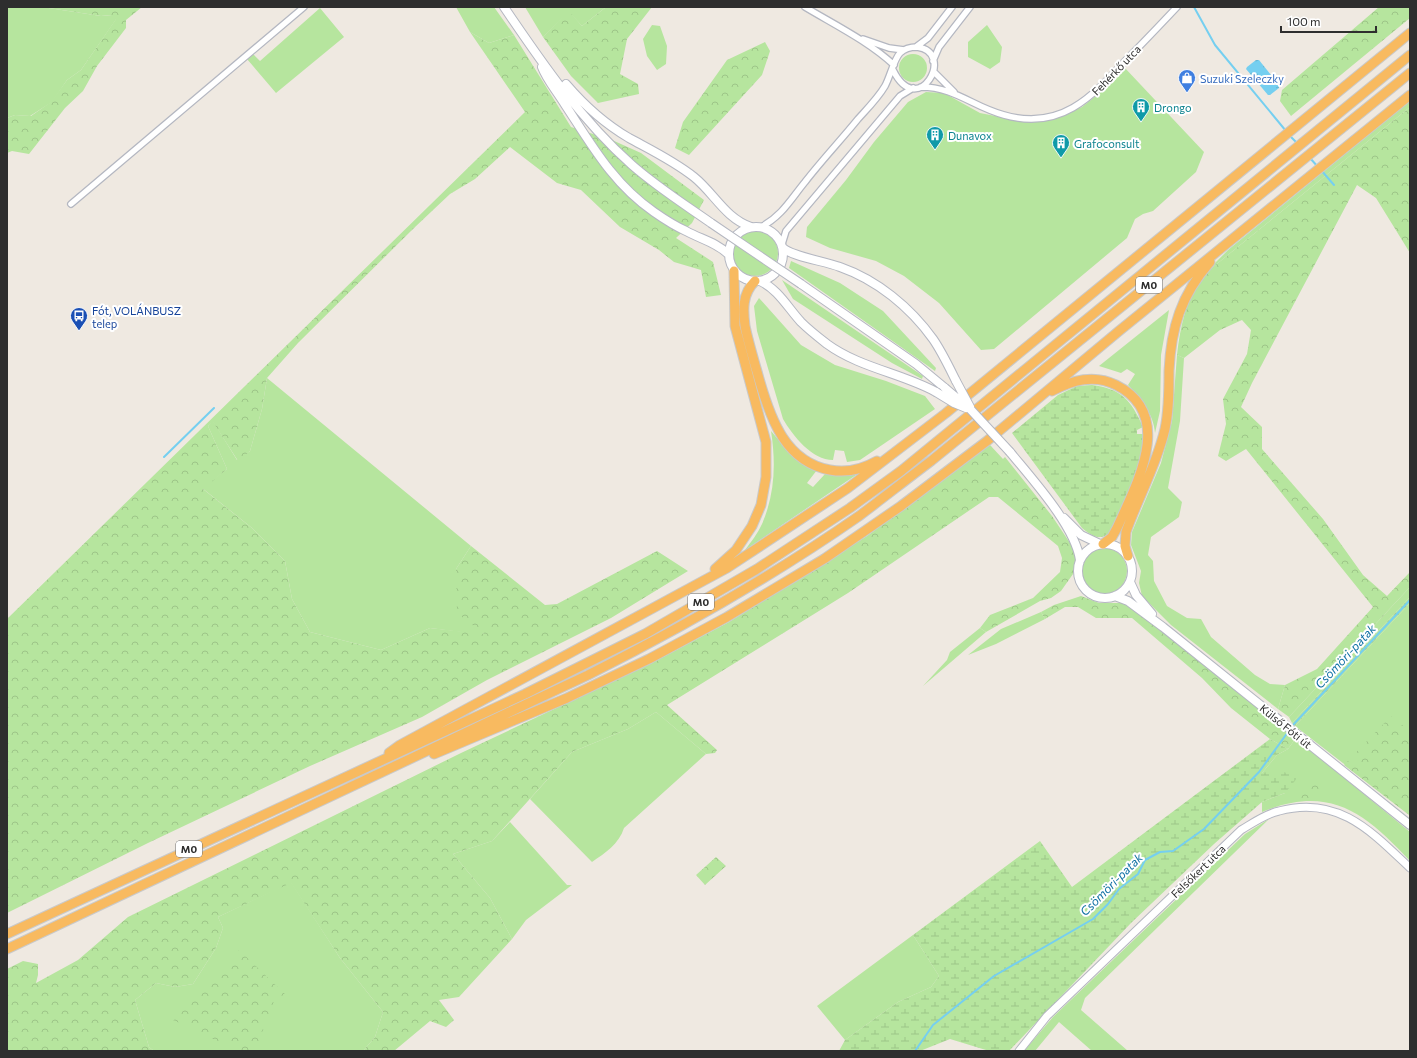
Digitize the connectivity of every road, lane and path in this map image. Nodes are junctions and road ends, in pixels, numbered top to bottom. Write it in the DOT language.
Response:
graph roads {
  1 [pos="304,7"];
  2 [pos="504,7"];
  3 [pos="805,7"];
  4 [pos="952,7"];
  5 [pos="970,7"];
  6 [pos="1177,7"];
  7 [pos="1410,33"];
  8 [pos="855,36"];
  9 [pos="916,47"];
  10 [pos="904,50"];
  11 [pos="1410,55"];
  12 [pos="539,58"];
  13 [pos="933,61"];
  14 [pos="894,67"];
  15 [pos="934,72"];
  16 [pos="1410,73"];
  17 [pos="921,87"];
  18 [pos="914,88"];
  19 [pos="955,93"];
  20 [pos="1410,95"];
  21 [pos="71,204"];
  22 [pos="750,227"];
  23 [pos="761,227"];
  24 [pos="782,246"];
  25 [pos="1225,246"];
  26 [pos="728,254"];
  27 [pos="734,271"];
  28 [pos="757,281"];
  29 [pos="1036,401"];
  30 [pos="971,410"];
  31 [pos="893,454"];
  32 [pos="1056,511"];
  33 [pos="1101,544"];
  34 [pos="1128,556"];
  35 [pos="1080,560"];
  36 [pos="1130,582"];
  37 [pos="698,584"];
  38 [pos="1115,596"];
  39 [pos="1163,627"];
  40 [pos="411,758"];
  41 [pos="370,766"];
  42 [pos="1410,825"];
  43 [pos="1410,868"];
  44 [pos="7,934"];
  45 [pos="7,950"];
  46 [pos="1019,1051"];
  1 -- 21 [label="street"];
  2 -- 12 [label="main road"];
  3 -- 8 [label="street"];
  4 -- 9 [label="street"];
  5 -- 13 [label="street"];
  6 -- 19 [label="street, Fehérkő utca"];
  7 -- 31 [label="highway"];
  8 -- 10 [label="street"];
  8 -- 14 [label="street"];
  9 -- 10 [label="street"];
  9 -- 13 [label="street"];
  10 -- 14 [label="street"];
  11 -- 41 [label="highway, M0"];
  12 -- 22 [label="main road"];
  12 -- 26 [label="main road"];
  12 -- 30 [label="main road, bridge"];
  13 -- 15 [label="street"];
  14 -- 18 [label="street"];
  14 -- 23 [label="street"];
  15 -- 17 [label="street"];
  15 -- 19 [label="street"];
  16 -- 40 [label="highway, M0"];
  17 -- 18 [label="street"];
  17 -- 19 [label="street"];
  18 -- 24 [label="street"];
  20 -- 25 [label="highway"];
  22 -- 23 [label="main road"];
  22 -- 26 [label="main road"];
  23 -- 24 [label="main road"];
  24 -- 28 [label="main road"];
  24 -- 30 [label="main road, bridge"];
  25 -- 29 [label="highway"];
  25 -- 34 [label="highway"];
  26 -- 27 [label="main road"];
  27 -- 28 [label="main road"];
  27 -- 37 [label="highway"];
  28 -- 30 [label="main road, bridge"];
  28 -- 31 [label="highway"];
  29 -- 33 [label="highway"];
  29 -- 40 [label="highway"];
  30 -- 32 [label="main road, bridge"];
  31 -- 37 [label="highway"];
  32 -- 33 [label="main road"];
  32 -- 35 [label="main road"];
  33 -- 34 [label="main road"];
  33 -- 35 [label="main road"];
  34 -- 36 [label="main road"];
  35 -- 38 [label="main road"];
  36 -- 38 [label="main road"];
  36 -- 39 [label="main road, Külső Fóti út"];
  37 -- 41 [label="highway"];
  38 -- 39 [label="main road, Külső Fóti út"];
  39 -- 42 [label="main road, Külső Fóti út"];
  40 -- 45 [label="highway, M0"];
  41 -- 44 [label="highway, M0"];
  43 -- 46 [label="street, Felsőkert utca"];
}
